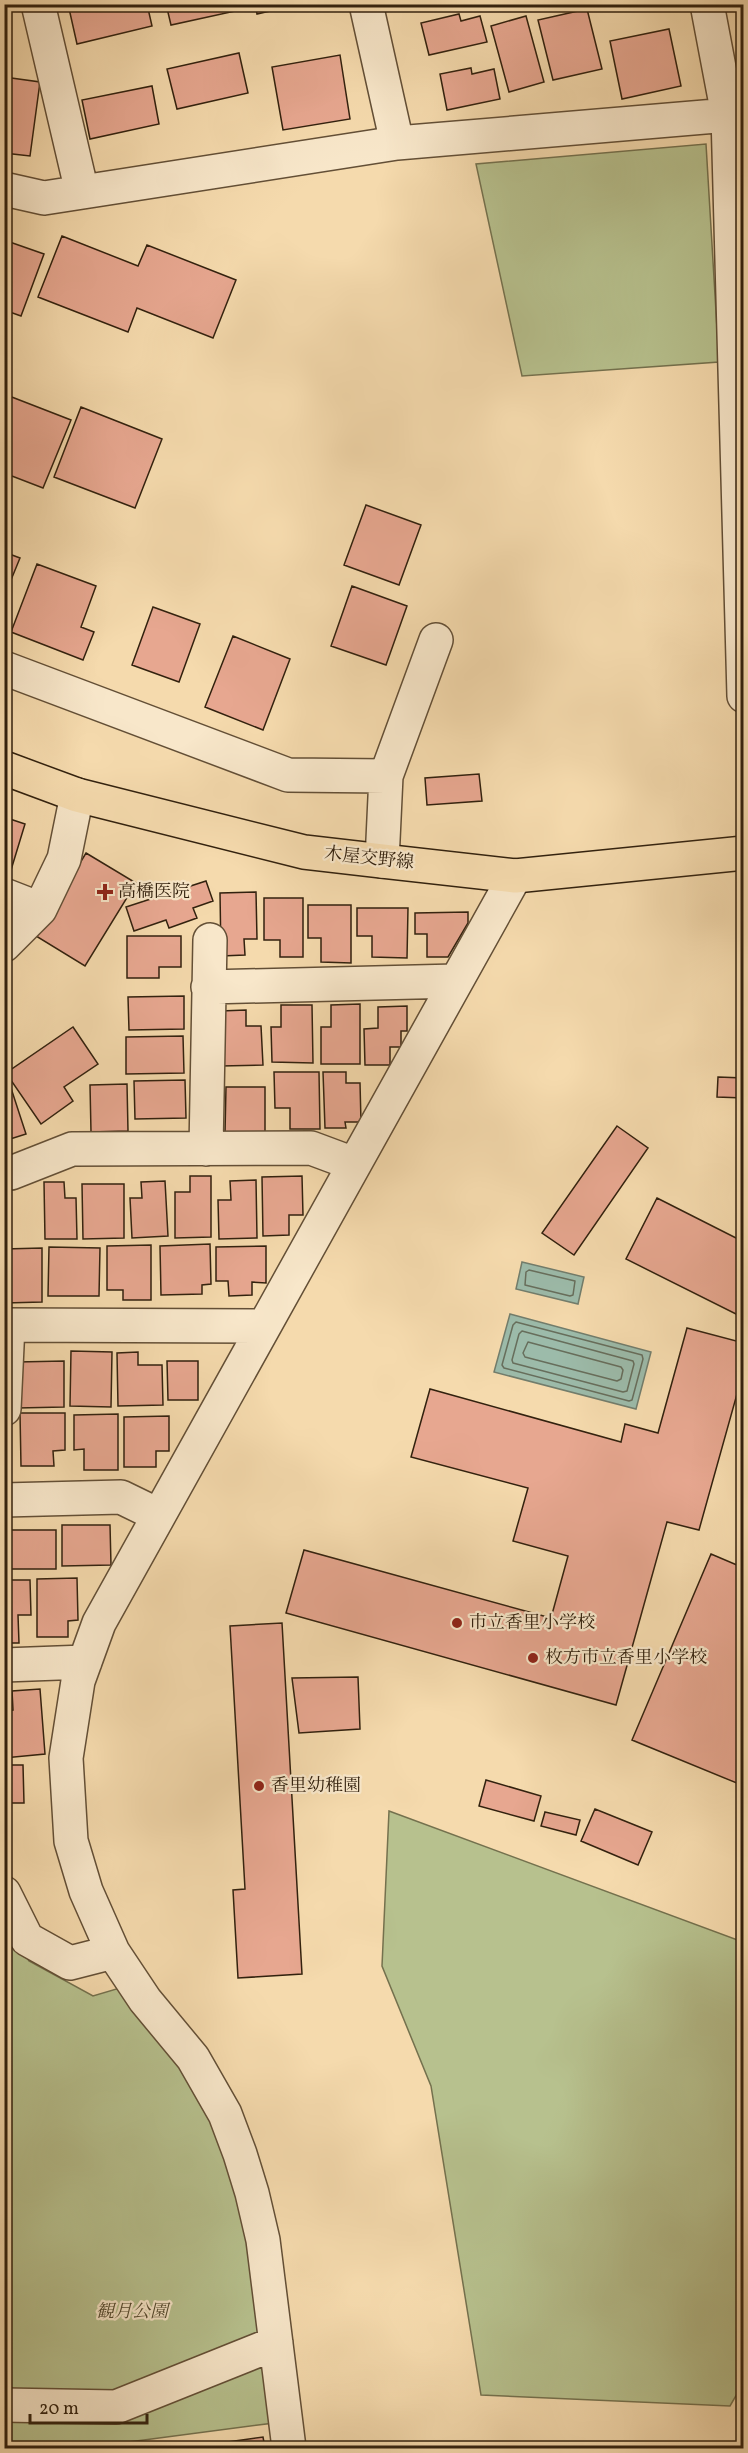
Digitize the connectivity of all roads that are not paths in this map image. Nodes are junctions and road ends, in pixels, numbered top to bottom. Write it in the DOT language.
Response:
graph roads {
  1 [pos="38,4"];
  2 [pos="366,4"];
  3 [pos="707,4"];
  4 [pos="736,113"];
  5 [pos="396,143"];
  6 [pos="4,189"];
  7 [pos="82,192"];
  8 [pos="436,640"];
  9 [pos="4,668"];
  10 [pos="744,696"];
  11 [pos="4,768"];
  12 [pos="386,776"];
  13 [pos="76,795"];
  14 [pos="744,853"];
  15 [pos="382,861"];
  16 [pos="515,876"];
  17 [pos="4,895"];
  18 [pos="40,909"];
  19 [pos="210,940"];
  20 [pos="4,945"];
  21 [pos="456,981"];
  22 [pos="208,987"];
  23 [pos="206,1149"];
  24 [pos="354,1164"];
  25 [pos="11,1173"];
  26 [pos="6,1325"];
  27 [pos="264,1326"];
  28 [pos="4,1409"];
  29 [pos="4,1500"];
  30 [pos="158,1515"];
  31 [pos="85,1662"];
  32 [pos="4,1665"];
  33 [pos="4,1893"];
  34 [pos="113,1952"];
  35 [pos="276,2343"];
  36 [pos="4,2405"];
  37 [pos="289,2448"];
  1 -- 7 [label="street"];
  2 -- 5 [label="street"];
  3 -- 4 [label="street"];
  4 -- 5 [label="street"];
  4 -- 10 [label="street"];
  5 -- 7 [label="street"];
  6 -- 7 [label="street"];
  8 -- 12 [label="street"];
  9 -- 12 [label="street"];
  11 -- 13 [label="main road, 木屋交野線"];
  12 -- 15 [label="street"];
  13 -- 15 [label="main road, 木屋交野線"];
  13 -- 18 [label="street"];
  14 -- 16 [label="main road, 木屋交野線"];
  15 -- 16 [label="main road, 木屋交野線"];
  16 -- 21 [label="street"];
  17 -- 18 [label="street"];
  18 -- 20 [label="street"];
  19 -- 22 [label="street"];
  21 -- 22 [label="street"];
  21 -- 24 [label="street"];
  22 -- 23 [label="street"];
  23 -- 24 [label="street"];
  23 -- 25 [label="street"];
  24 -- 27 [label="street"];
  26 -- 27 [label="street"];
  26 -- 28 [label="street"];
  27 -- 30 [label="street"];
  29 -- 30 [label="street"];
  30 -- 31 [label="street"];
  31 -- 32 [label="street"];
  31 -- 34 [label="street"];
  33 -- 34 [label="street"];
  34 -- 35 [label="street"];
  35 -- 36 [label="street"];
  35 -- 37 [label="street"];
}
